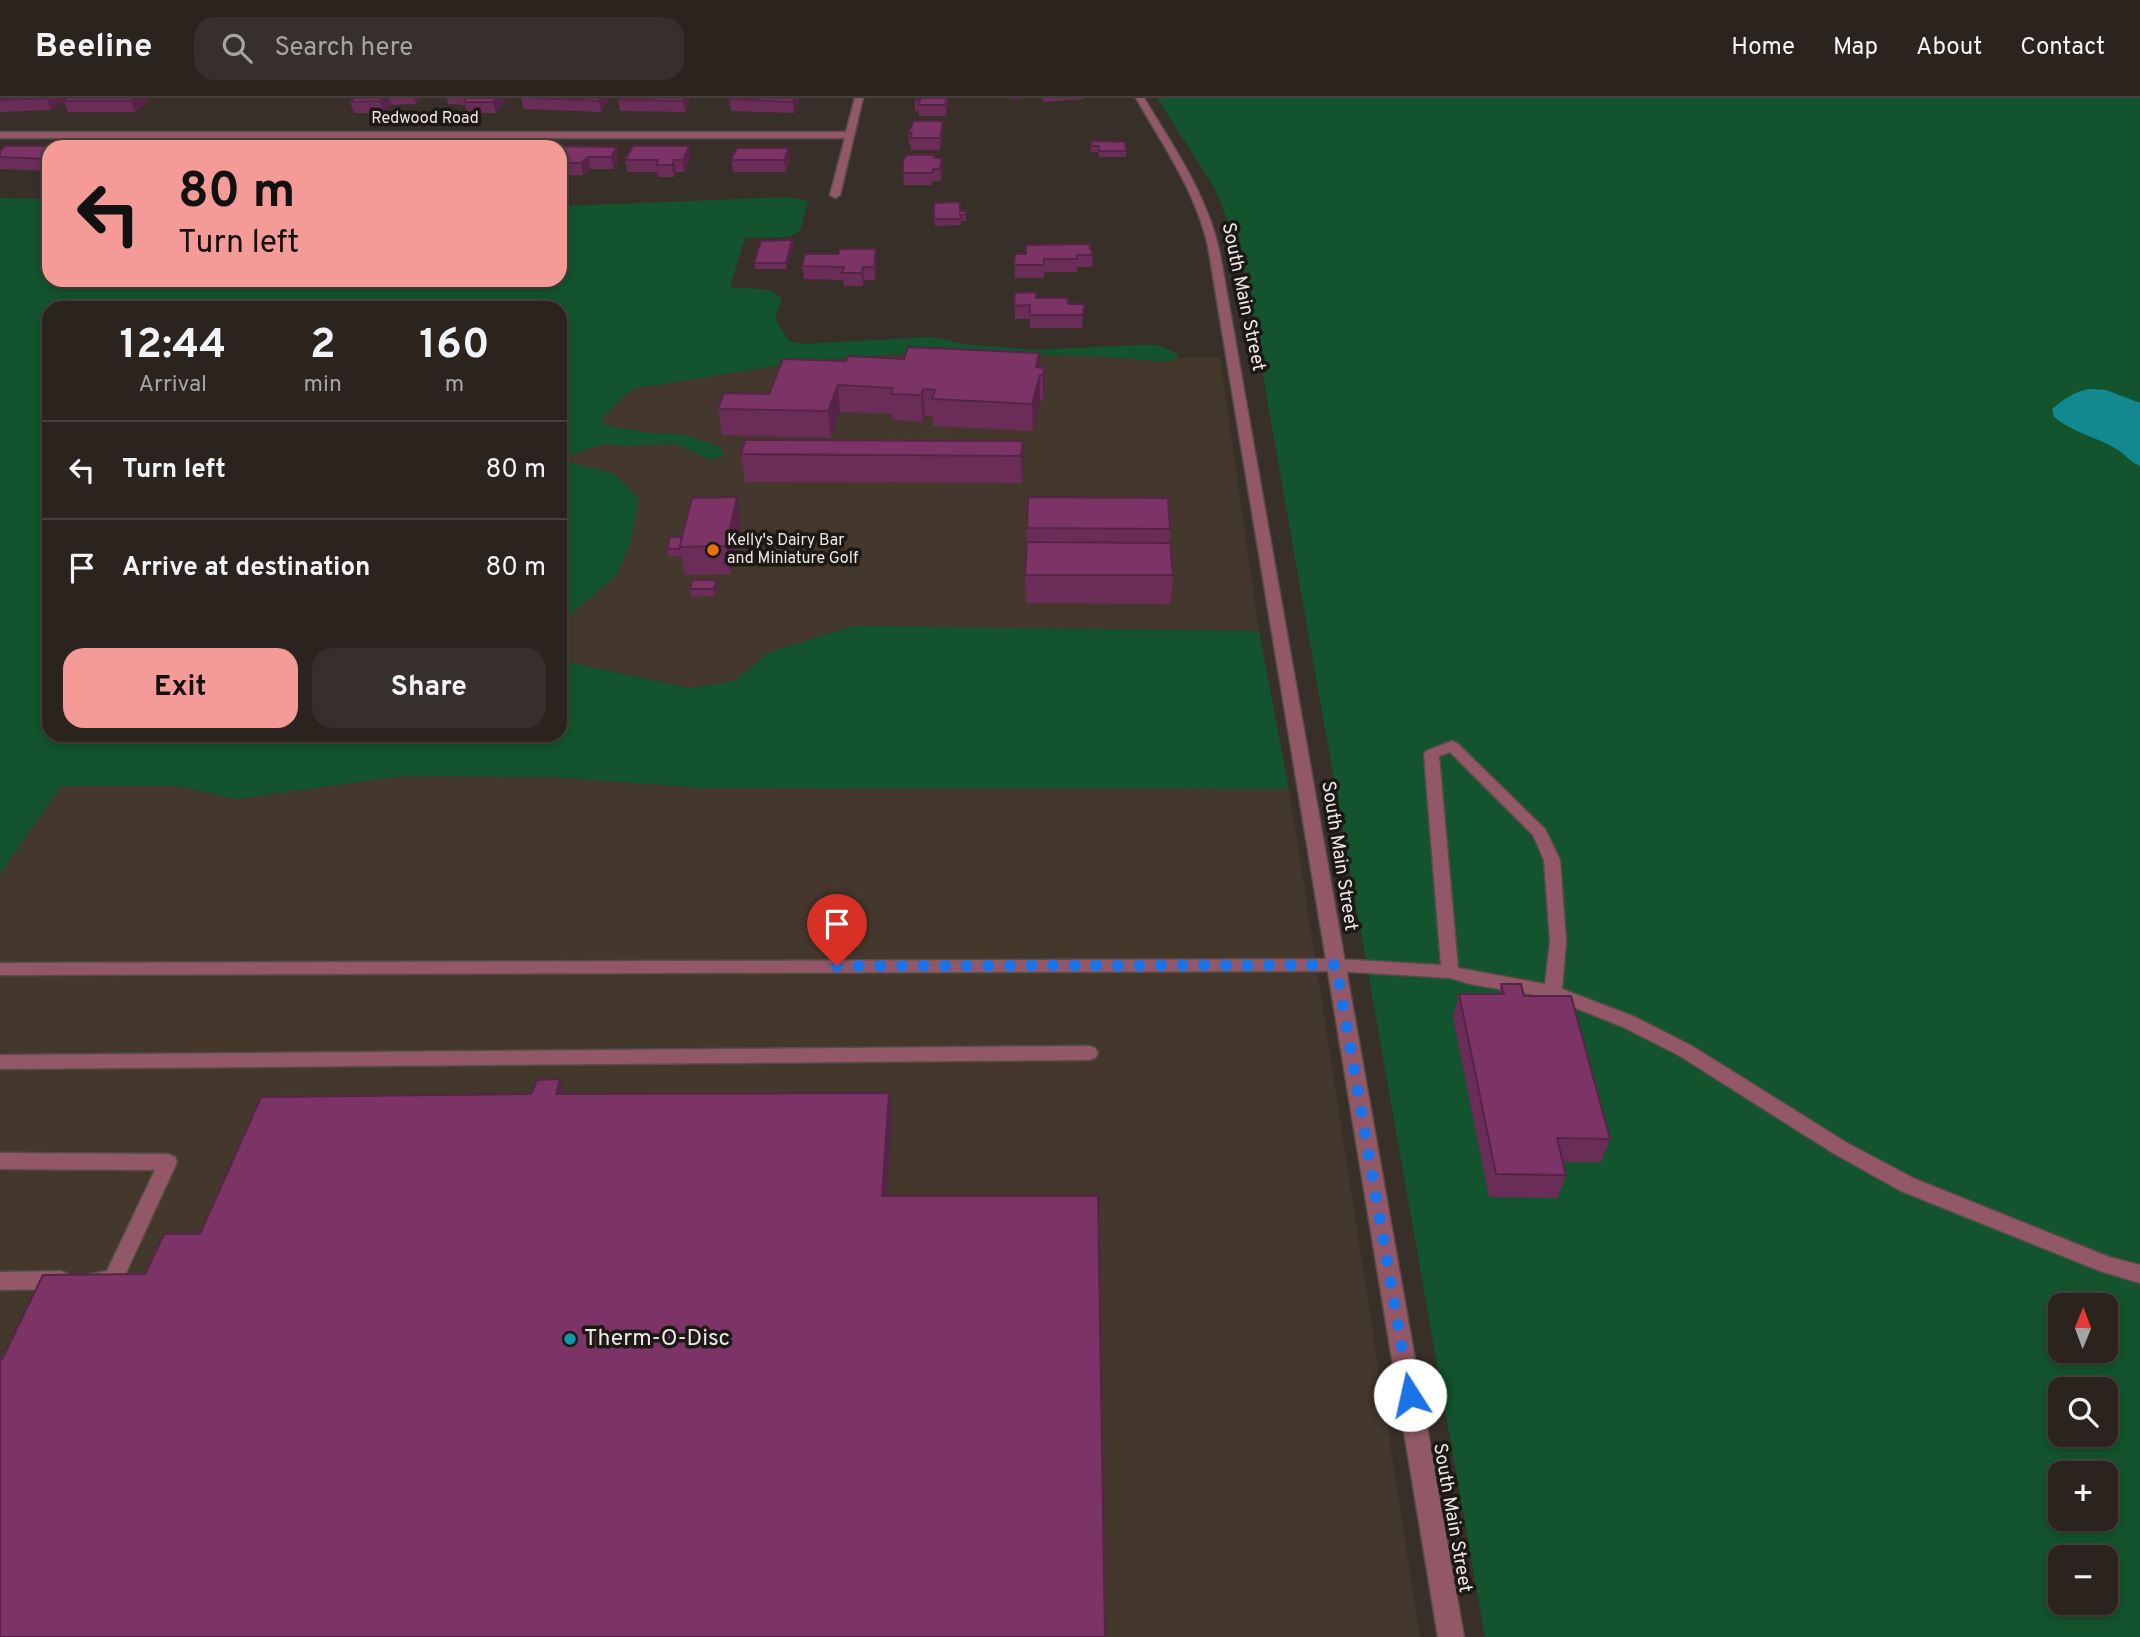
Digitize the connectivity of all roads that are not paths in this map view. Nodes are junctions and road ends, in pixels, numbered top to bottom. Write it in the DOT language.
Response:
graph roads {
  1 [pos="859,98"];
  2 [pos="1140,98"];
  3 [pos="0,135"];
  4 [pos="849,135"];
  5 [pos="835,195"];
  6 [pos="1336,965"];
  7 [pos="0,969"];
  8 [pos="1450,972"];
  9 [pos="1553,992"];
  10 [pos="1089,1053"];
  11 [pos="0,1062"];
  12 [pos="0,1161"];
  13 [pos="2140,1275"];
  14 [pos="0,1280"];
  15 [pos="1451,1637"];
  1 -- 4 [label="street"];
  2 -- 6 [label="street, South Main Street"];
  3 -- 4 [label="street, Redwood Road"];
  4 -- 5 [label="street"];
  6 -- 7 [label="lane"];
  6 -- 8 [label="lane"];
  6 -- 15 [label="street, South Main Street"];
  8 -- 9 [label="lane"];
  8 -- 9 [label="lane"];
  9 -- 13 [label="lane"];
  10 -- 11 [label="lane"];
  12 -- 14 [label="lane"];
}
